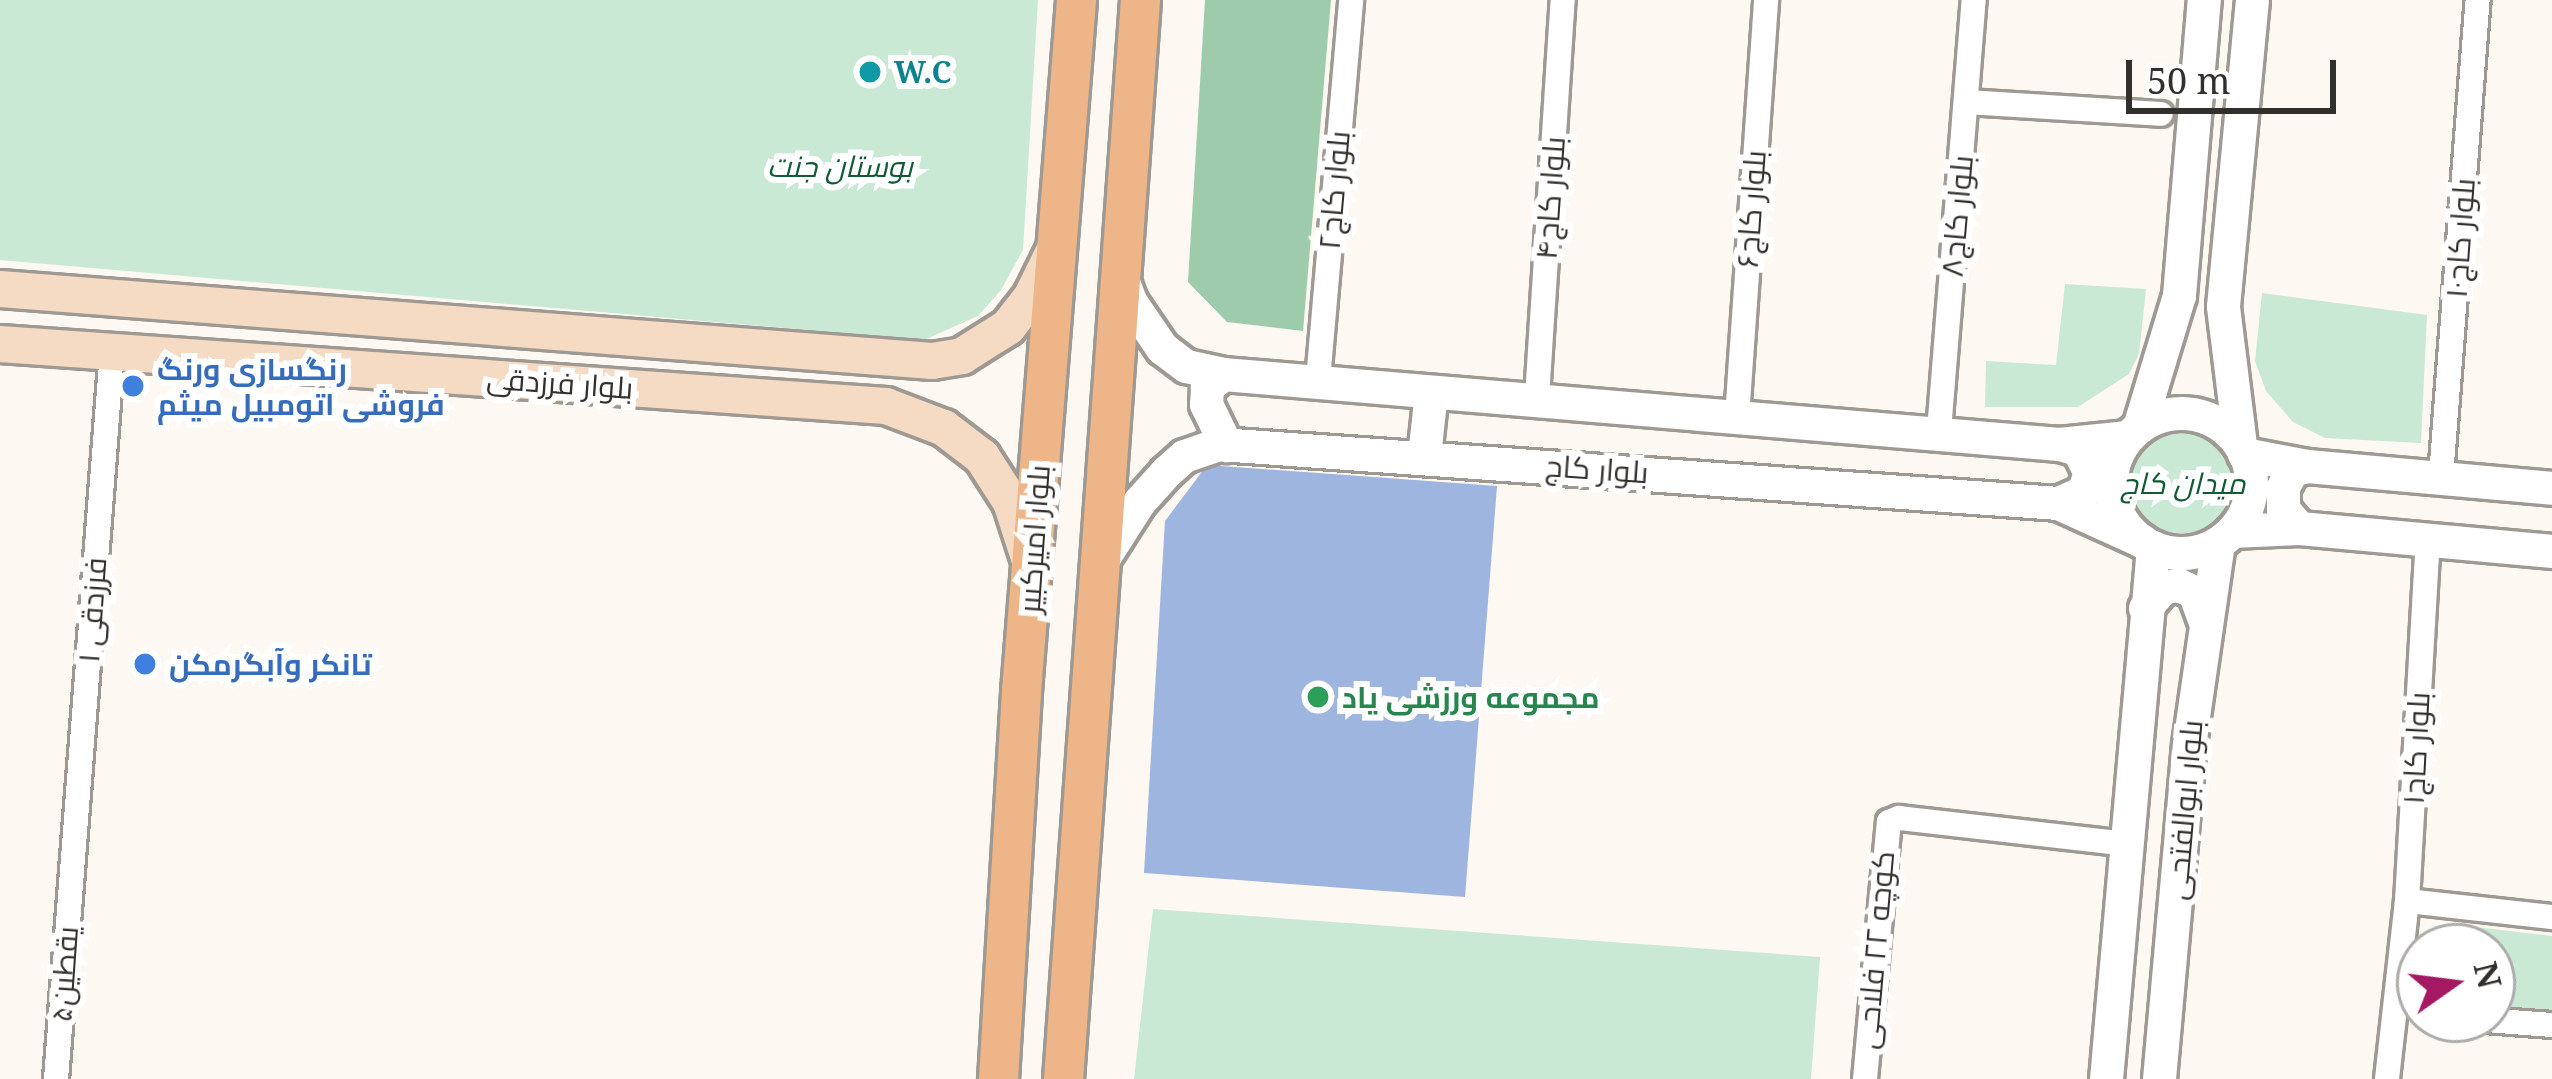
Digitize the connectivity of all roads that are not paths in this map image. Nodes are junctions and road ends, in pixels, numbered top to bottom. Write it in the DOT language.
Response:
graph roads {
  1 [pos="1076,0"];
  2 [pos="1140,0"];
  3 [pos="1351,0"];
  4 [pos="1562,0"];
  5 [pos="1766,0"];
  6 [pos="1974,0"];
  7 [pos="2204,0"];
  8 [pos="2252,0"];
  9 [pos="2478,0"];
  10 [pos="1966,102"];
  11 [pos="2161,114"];
  12 [pos="1054,251"];
  13 [pos="1119,270"];
  14 [pos="0,289"];
  15 [pos="2179,295"];
  16 [pos="2223,306"];
  17 [pos="0,344"];
  18 [pos="112,351"];
  19 [pos="887,359"];
  20 [pos="1223,374"];
  21 [pos="1318,380"];
  22 [pos="1430,392"];
  23 [pos="1537,397"];
  24 [pos="886,406"];
  25 [pos="1737,417"];
  26 [pos="1939,431"];
  27 [pos="2133,432"];
  28 [pos="2059,444"];
  29 [pos="1226,445"];
  30 [pos="2242,450"];
  31 [pos="1424,456"];
  32 [pos="2307,466"];
  33 [pos="2441,476"];
  34 [pos="2552,488"];
  35 [pos="2058,503"];
  36 [pos="2299,528"];
  37 [pos="2225,537"];
  38 [pos="2428,539"];
  39 [pos="2147,544"];
  40 [pos="2552,551"];
  41 [pos="1100,565"];
  42 [pos="1033,570"];
  43 [pos="2145,608"];
  44 [pos="2204,620"];
  45 [pos="2128,844"];
  46 [pos="72,869"];
  47 [pos="2407,902"];
  48 [pos="2552,917"];
  49 [pos="2405,923"];
  50 [pos="2516,1022"];
  51 [pos="2552,1025"];
  52 [pos="2111,1030"];
  53 [pos="2163,1033"];
  54 [pos="2399,1043"];
  55 [pos="56,1079"];
  56 [pos="998,1079"];
  57 [pos="1063,1079"];
  58 [pos="1864,1079"];
  59 [pos="2106,1079"];
  60 [pos="2158,1079"];
  61 [pos="2387,1079"];
  1 -- 12 [label="main road, بلوار امیرکبیر"];
  2 -- 13 [label="main road"];
  3 -- 21 [label="street, بلوار کاج۲"];
  4 -- 23 [label="street, بلوار کاج۴"];
  5 -- 25 [label="street, بلوار کاج۶"];
  6 -- 10 [label="street, بلوار کاج۸"];
  7 -- 15 [label="street"];
  8 -- 16 [label="street"];
  9 -- 33 [label="street, بلوار کاج۱۰"];
  10 -- 11 [label="street"];
  10 -- 26 [label="street, بلوار کاج۸"];
  12 -- 19 [label="main road, بلوار فرزدقی"];
  12 -- 42 [label="main road, بلوار امیرکبیر"];
  13 -- 20 [label="street"];
  13 -- 41 [label="main road"];
  14 -- 19 [label="main road, بلوار فرزدقی"];
  15 -- 16 [label="street"];
  15 -- 27 [label="street"];
  16 -- 30 [label="street"];
  17 -- 18 [label="main road, بلوار فرزدقی"];
  18 -- 24 [label="main road, بلوار فرزدقی"];
  18 -- 46 [label="street, فرزدقی ۱"];
  19 -- 24 [label="main road"];
  20 -- 21 [label="street"];
  20 -- 29 [label="street"];
  21 -- 22 [label="street"];
  22 -- 23 [label="street"];
  22 -- 31 [label="street"];
  23 -- 25 [label="street"];
  24 -- 42 [label="main road, بلوار فرزدقی"];
  25 -- 26 [label="street"];
  26 -- 28 [label="street"];
  27 -- 28 [label="street"];
  27 -- 30 [label="street"];
  27 -- 39 [label="street"];
  28 -- 35 [label="street"];
  29 -- 31 [label="street, بلوار کاج"];
  29 -- 41 [label="street, بلوار کاج"];
  30 -- 32 [label="street"];
  30 -- 37 [label="street"];
  31 -- 35 [label="street, بلوار کاج"];
  32 -- 33 [label="street"];
  32 -- 36 [label="street"];
  33 -- 34 [label="street"];
  35 -- 39 [label="street, بلوار کاج"];
  36 -- 37 [label="street"];
  36 -- 38 [label="street"];
  37 -- 39 [label="street"];
  37 -- 44 [label="street, بلوار ابوالفتحی"];
  38 -- 40 [label="street"];
  38 -- 47 [label="street, بلوار کاج۱"];
  39 -- 43 [label="street, بلوار ابوالفتحی"];
  41 -- 57 [label="main road"];
  42 -- 56 [label="main road, بلوار امیرکبیر"];
  43 -- 44 [label="street"];
  43 -- 45 [label="street, بلوار ابوالفتحی"];
  44 -- 53 [label="street, بلوار ابوالفتحی"];
  45 -- 52 [label="street, بلوار ابوالفتحی"];
  45 -- 58 [label="street, کوچه ۲۲ فلاحی"];
  46 -- 55 [label="street, یقطین۵"];
  47 -- 48 [label="street"];
  47 -- 49 [label="street, بلوار کاج۱"];
  50 -- 51 [label="street"];
  52 -- 53 [label="street"];
  52 -- 59 [label="street, بلوار ابوالفتحی"];
  53 -- 60 [label="street, بلوار ابوالفتحی"];
  54 -- 61 [label="street, بلوار کاج۱"];
}
